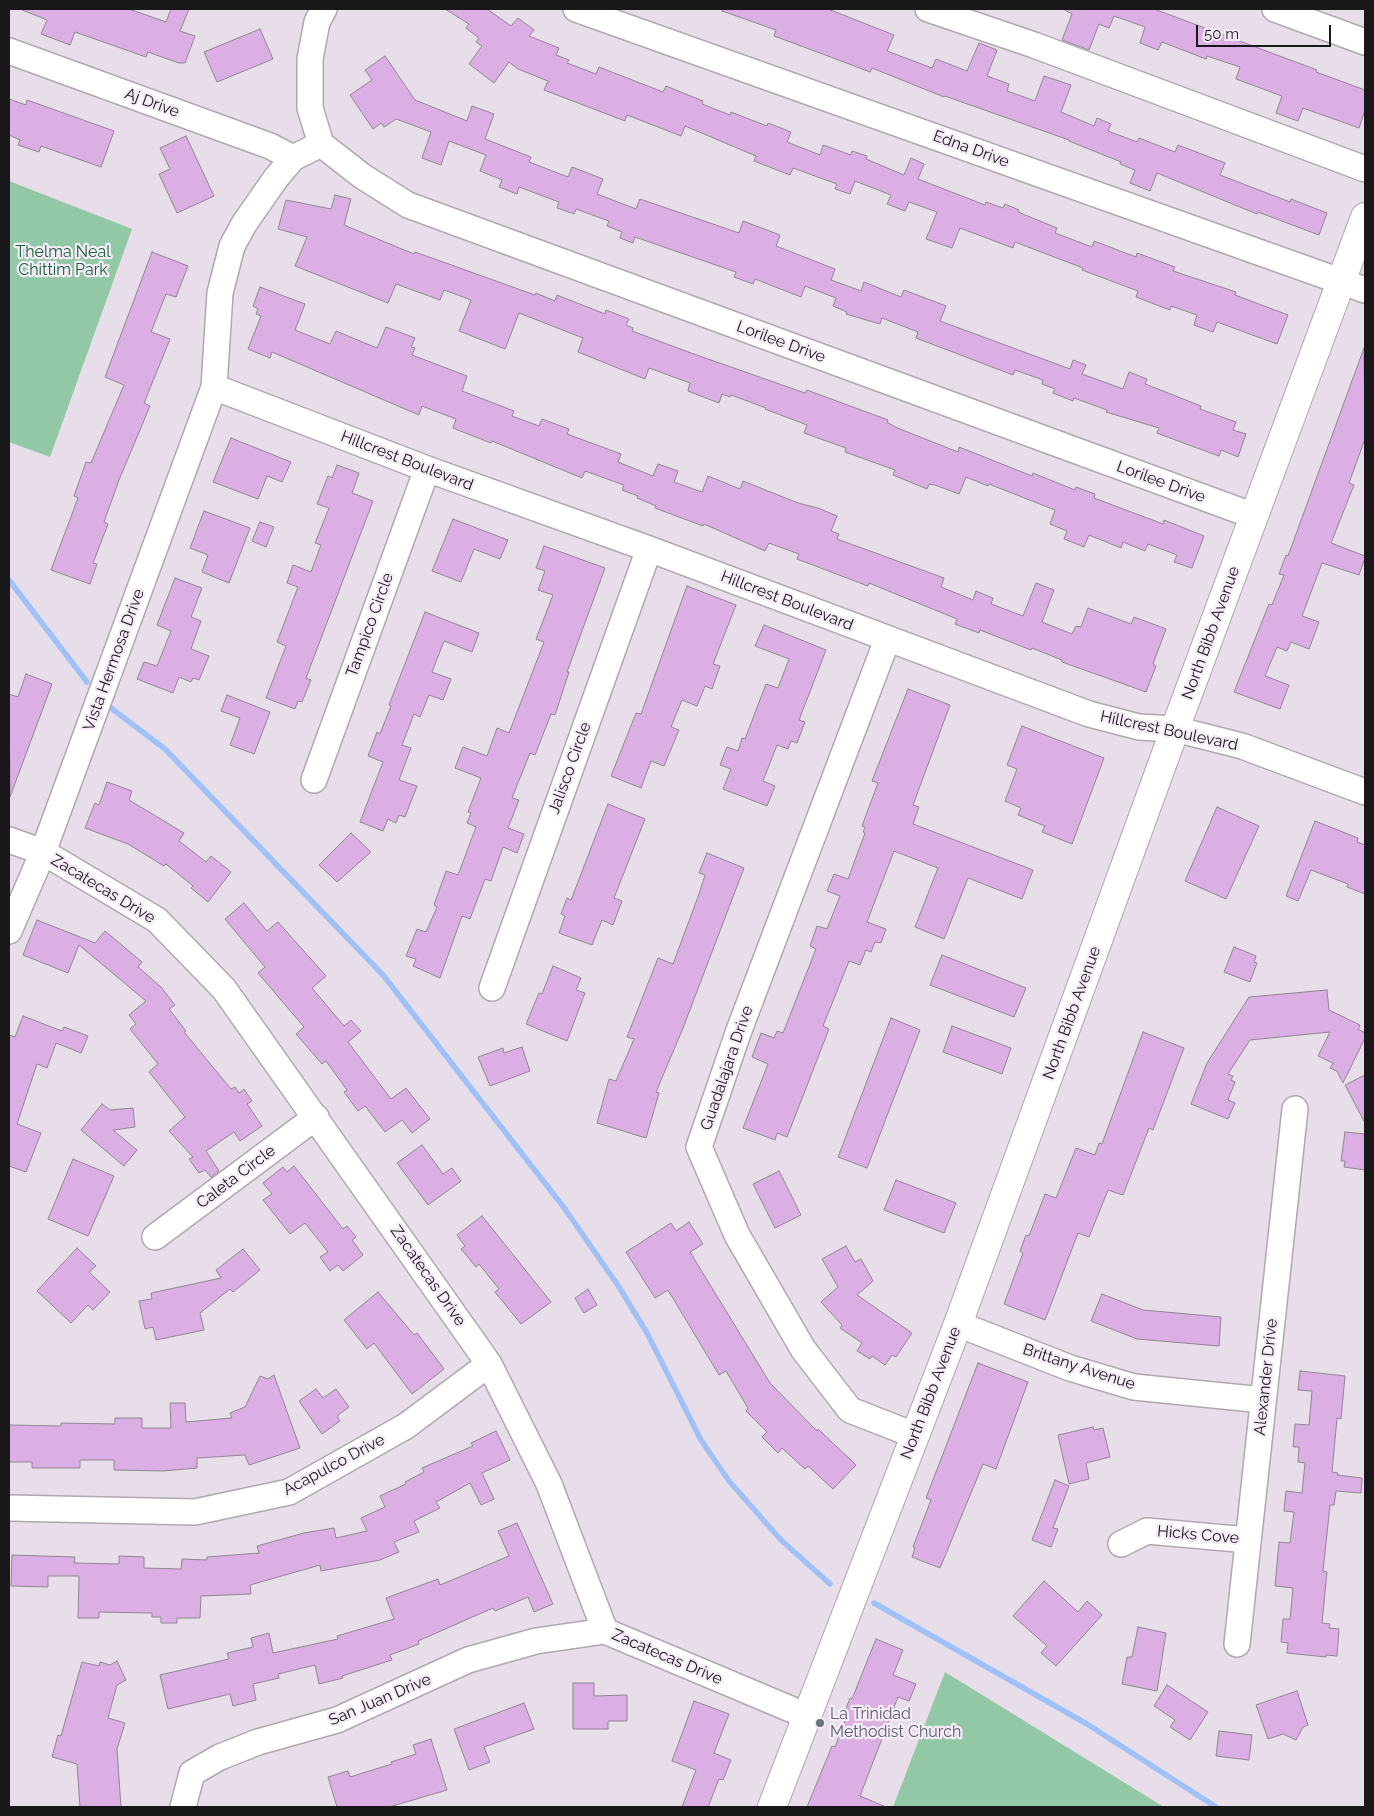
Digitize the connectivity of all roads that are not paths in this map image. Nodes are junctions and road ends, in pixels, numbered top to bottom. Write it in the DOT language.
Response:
graph roads {
  1 [pos="324,9"];
  2 [pos="576,9"];
  3 [pos="928,9"];
  4 [pos="1275,9"];
  5 [pos="1365,42"];
  6 [pos="9,50"];
  7 [pos="321,144"];
  8 [pos="294,158"];
  9 [pos="1365,169"];
  10 [pos="1365,217"];
  11 [pos="1353,286"];
  12 [pos="214,387"];
  13 [pos="427,469"];
  14 [pos="1254,516"];
  15 [pos="649,549"];
  16 [pos="887,640"];
  17 [pos="1175,729"];
  18 [pos="314,780"];
  19 [pos="1365,792"];
  20 [pos="9,840"];
  21 [pos="43,852"];
  22 [pos="9,931"];
  23 [pos="492,988"];
  24 [pos="1295,1109"];
  25 [pos="316,1117"];
  26 [pos="155,1237"];
  27 [pos="958,1324"];
  28 [pos="489,1364"];
  29 [pos="1263,1400"];
  30 [pos="914,1435"];
  31 [pos="9,1508"];
  32 [pos="1248,1540"];
  33 [pos="1121,1544"];
  34 [pos="605,1631"];
  35 [pos="1237,1644"];
  36 [pos="807,1716"];
  37 [pos="183,1807"];
  38 [pos="772,1807"];
  1 -- 7 [label="street"];
  2 -- 11 [label="street, Edna Drive"];
  3 -- 9 [label="street"];
  4 -- 5 [label="street"];
  6 -- 8 [label="street, Aj Drive"];
  7 -- 8 [label="street"];
  7 -- 14 [label="street, Lorilee Drive"];
  8 -- 12 [label="street, Vista Hermosa Drive"];
  10 -- 11 [label="main road, North Bibb Avenue"];
  11 -- 14 [label="main road, North Bibb Avenue"];
  12 -- 13 [label="street, Hillcrest Boulevard"];
  12 -- 21 [label="street, Vista Hermosa Drive"];
  13 -- 15 [label="street, Hillcrest Boulevard"];
  13 -- 18 [label="street, Tampico Circle"];
  14 -- 17 [label="main road, North Bibb Avenue"];
  15 -- 16 [label="street, Hillcrest Boulevard"];
  15 -- 23 [label="street, Jalisco Circle"];
  16 -- 17 [label="street, Hillcrest Boulevard"];
  16 -- 30 [label="street, Guadalajara Drive"];
  17 -- 19 [label="street, Hillcrest Boulevard"];
  17 -- 27 [label="main road, North Bibb Avenue"];
  20 -- 21 [label="street, Zacatecas Drive"];
  21 -- 22 [label="street, Vista Hermosa Drive"];
  21 -- 25 [label="street, Zacatecas Drive"];
  24 -- 29 [label="street, Alexander Drive"];
  25 -- 26 [label="street, Caleta Circle"];
  25 -- 28 [label="street, Zacatecas Drive"];
  27 -- 29 [label="street, Brittany Avenue"];
  27 -- 30 [label="main road, North Bibb Avenue"];
  28 -- 31 [label="street, Acapulco Drive"];
  28 -- 34 [label="street, Zacatecas Drive"];
  29 -- 32 [label="street, Alexander Drive"];
  30 -- 36 [label="main road, North Bibb Avenue"];
  32 -- 33 [label="street, Hicks Cove"];
  32 -- 35 [label="street, Alexander Drive"];
  34 -- 36 [label="street, Zacatecas Drive"];
  34 -- 37 [label="street, San Juan Drive"];
  36 -- 38 [label="main road, North Bibb Avenue"];
}
